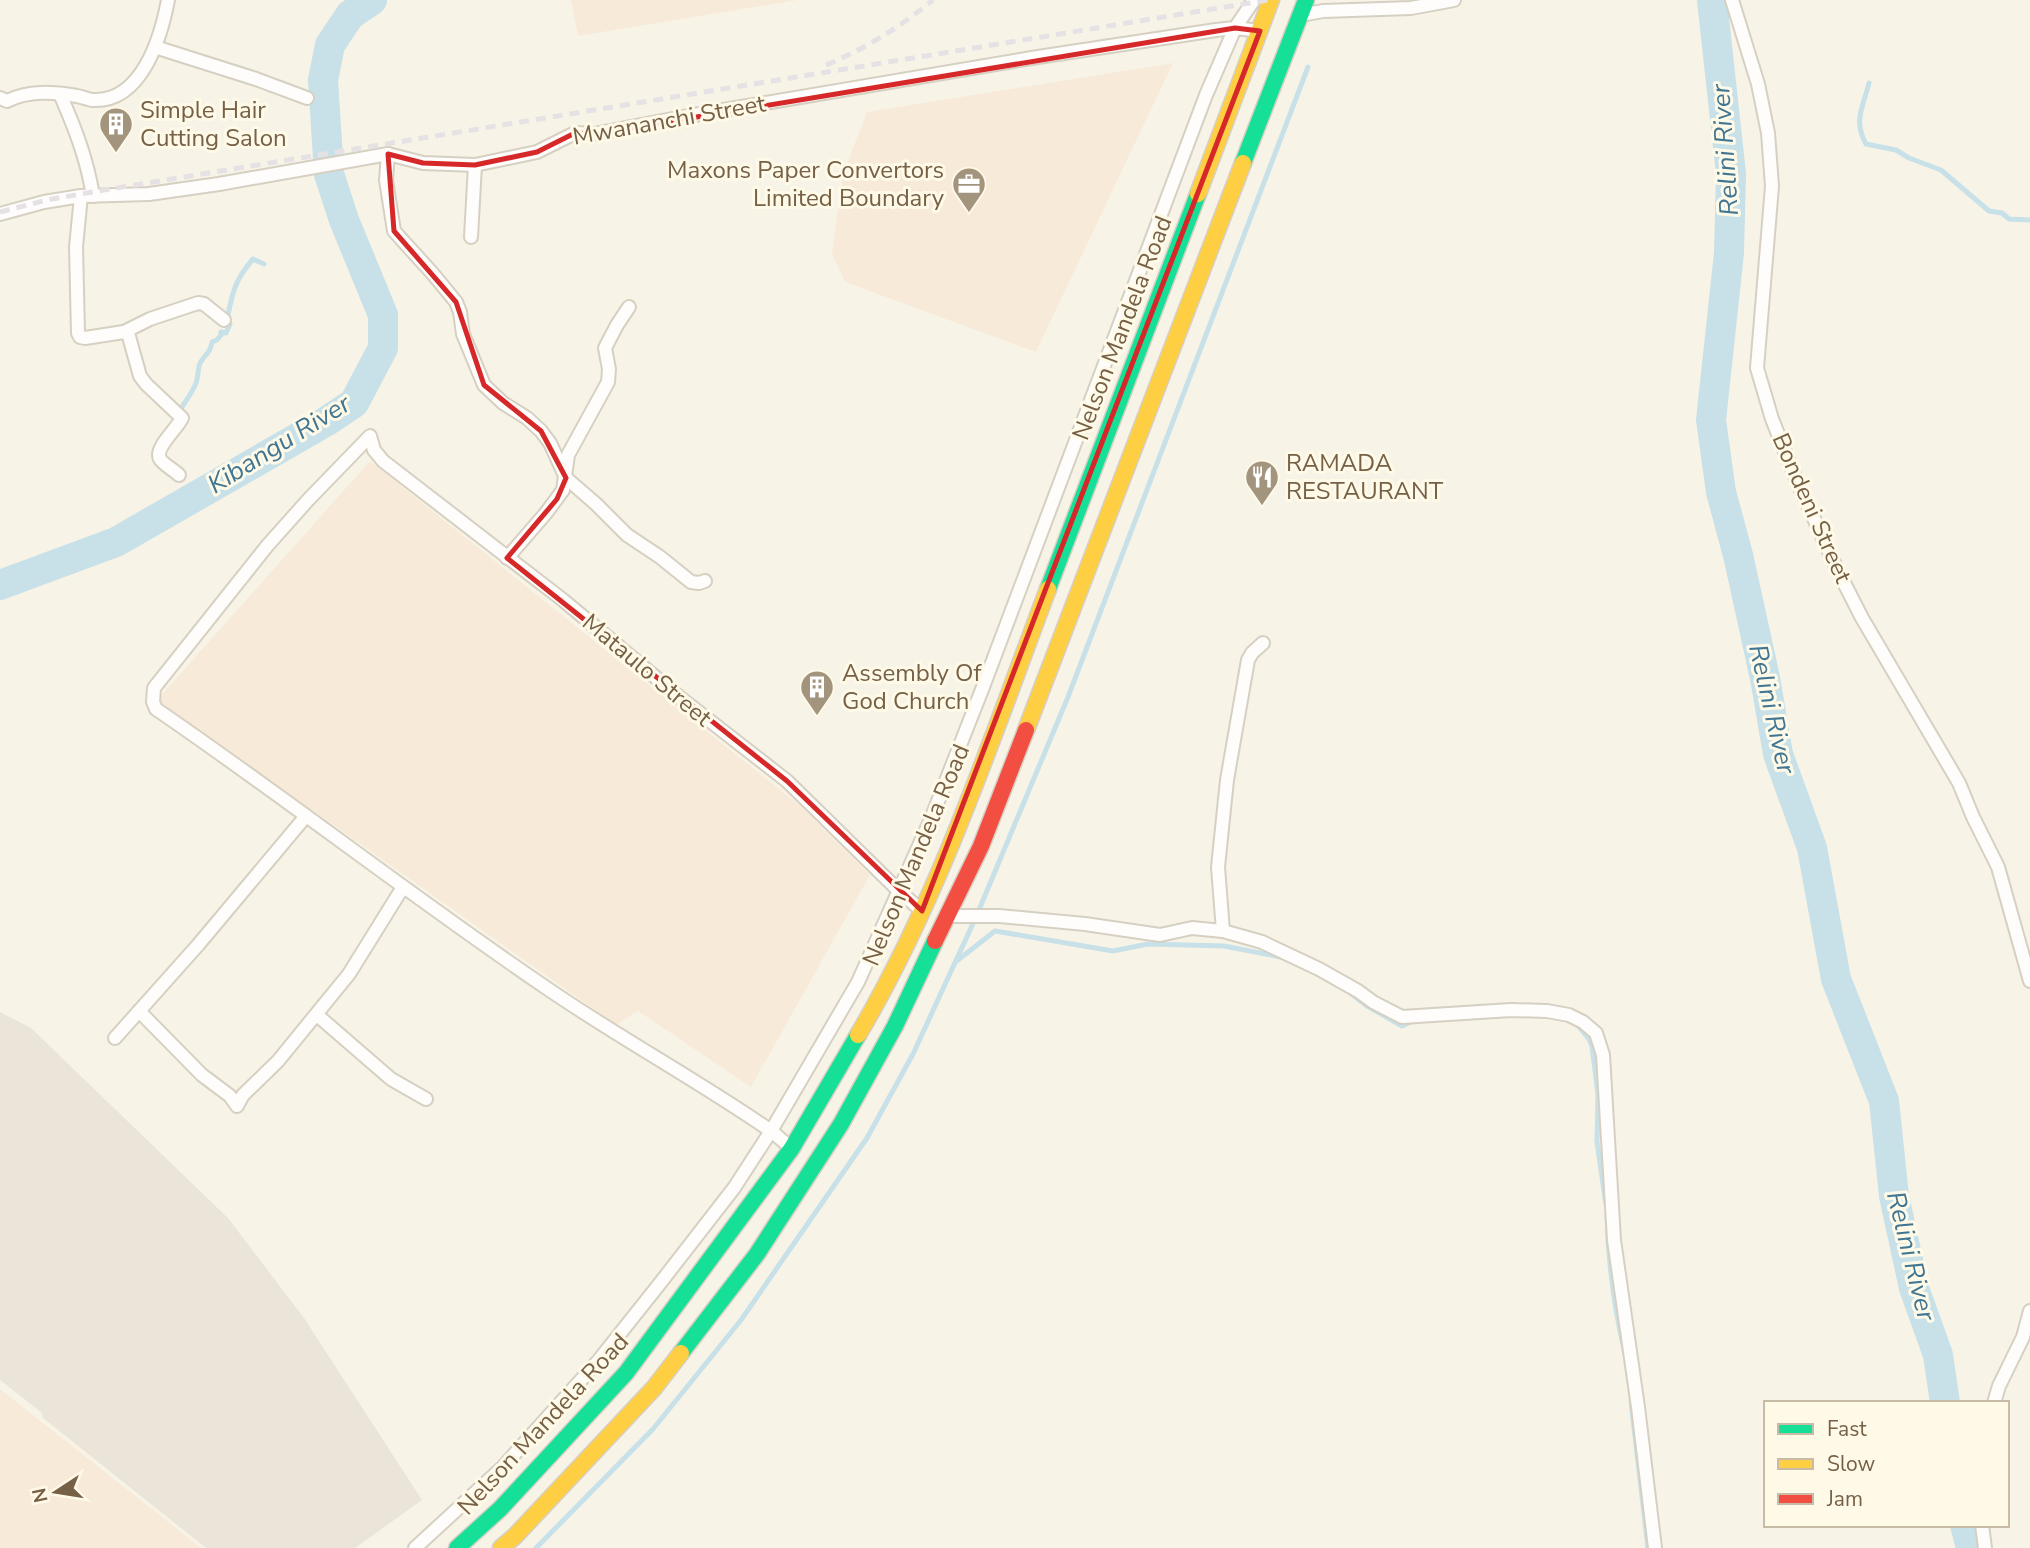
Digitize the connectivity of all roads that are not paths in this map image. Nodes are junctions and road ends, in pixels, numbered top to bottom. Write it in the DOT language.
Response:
graph roads {
  1 [pos="168,0"];
  2 [pos="1254,0"];
  3 [pos="1271,0"];
  4 [pos="1362,0"];
  5 [pos="1454,0"];
  6 [pos="1732,0"];
  7 [pos="1304,7"];
  8 [pos="1353,10"];
  9 [pos="1236,28"];
  10 [pos="1259,31"];
  11 [pos="155,47"];
  12 [pos="60,94"];
  13 [pos="0,98"];
  14 [pos="307,98"];
  15 [pos="388,154"];
  16 [pos="475,165"];
  17 [pos="87,196"];
  18 [pos="0,214"];
  19 [pos="471,237"];
  20 [pos="629,307"];
  21 [pos="224,320"];
  22 [pos="124,332"];
  23 [pos="179,475"];
  24 [pos="566,478"];
  25 [pos="507,558"];
  26 [pos="705,581"];
  27 [pos="1263,643"];
  28 [pos="306,816"];
  29 [pos="403,887"];
  30 [pos="899,891"];
  31 [pos="922,911"];
  32 [pos="948,916"];
  33 [pos="1223,931"];
  34 [pos="2030,982"];
  35 [pos="139,1011"];
  36 [pos="317,1015"];
  37 [pos="115,1038"];
  38 [pos="426,1099"];
  39 [pos="771,1131"];
  40 [pos="792,1148"];
  41 [pos="2030,1311"];
  42 [pos="626,1373"];
  43 [pos="654,1388"];
  44 [pos="1995,1401"];
  45 [pos="1982,1527"];
  46 [pos="415,1548"];
  47 [pos="457,1548"];
  48 [pos="501,1548"];
  49 [pos="1655,1548"];
  50 [pos="1985,1548"];
  1 -- 11 [label="street"];
  2 -- 9 [label="street"];
  3 -- 10 [label="main road, Nelson Mandela Road"];
  4 -- 8 [label="street"];
  5 -- 8 [label="street"];
  6 -- 34 [label="street, Bondeni Street"];
  7 -- 8 [label="street"];
  7 -- 32 [label="main road, Nelson Mandela Road"];
  9 -- 10 [label="street, Mwananchi Street"];
  9 -- 16 [label="street, Mwananchi Street"];
  9 -- 30 [label="street"];
  10 -- 31 [label="main road, Nelson Mandela Road"];
  11 -- 12 [label="street"];
  11 -- 14 [label="street"];
  12 -- 13 [label="street"];
  12 -- 17 [label="street"];
  15 -- 16 [label="street, Mwananchi Street"];
  15 -- 17 [label="street, Mwananchi Street"];
  15 -- 24 [label="street"];
  16 -- 19 [label="street"];
  17 -- 18 [label="street, Mwananchi Street"];
  17 -- 22 [label="street"];
  20 -- 24 [label="street"];
  21 -- 22 [label="street"];
  22 -- 23 [label="street"];
  24 -- 25 [label="street"];
  24 -- 26 [label="street"];
  25 -- 28 [label="street, Mataulo Street"];
  25 -- 30 [label="street, Mataulo Street"];
  27 -- 33 [label="street"];
  28 -- 29 [label="street"];
  28 -- 35 [label="street"];
  29 -- 36 [label="street"];
  29 -- 39 [label="street"];
  30 -- 31 [label="street, Mataulo Street"];
  30 -- 39 [label="street"];
  31 -- 40 [label="main road, Nelson Mandela Road"];
  32 -- 33 [label="street"];
  32 -- 43 [label="main road, Nelson Mandela Road"];
  33 -- 49 [label="street"];
  35 -- 36 [label="street"];
  35 -- 37 [label="street"];
  36 -- 38 [label="street"];
  39 -- 40 [label="street"];
  39 -- 46 [label="street"];
  40 -- 42 [label="main road, Nelson Mandela Road"];
  41 -- 44 [label="street"];
  42 -- 43 [label="main road"];
  42 -- 47 [label="main road, Nelson Mandela Road"];
  43 -- 48 [label="main road, Nelson Mandela Road"];
  45 -- 50 [label="street"];
}
